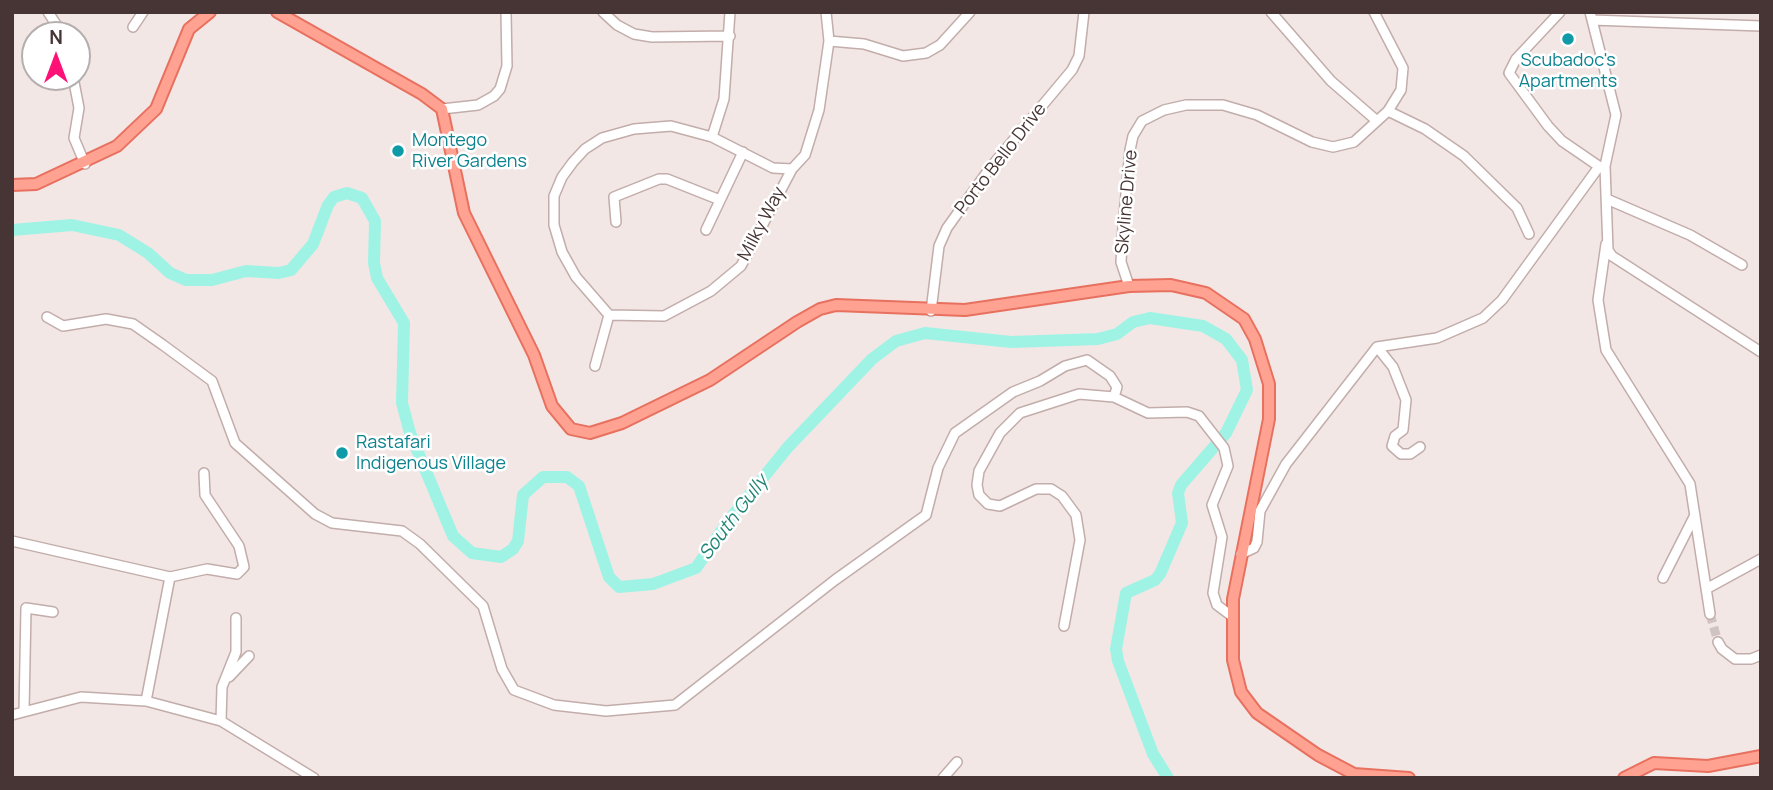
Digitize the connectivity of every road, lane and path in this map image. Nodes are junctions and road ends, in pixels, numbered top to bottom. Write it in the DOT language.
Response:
graph roads {
  1 [pos="143,12"];
  2 [pos="210,12"];
  3 [pos="277,12"];
  4 [pos="506,12"];
  5 [pos="603,12"];
  6 [pos="730,12"];
  7 [pos="826,12"];
  8 [pos="970,12"];
  9 [pos="1084,12"];
  10 [pos="1271,12"];
  11 [pos="1374,12"];
  12 [pos="1560,12"];
  13 [pos="1591,16"];
  14 [pos="1761,26"];
  15 [pos="133,27"];
  16 [pos="730,36"];
  17 [pos="829,41"];
  18 [pos="76,91"];
  19 [pos="442,109"];
  20 [pos="1388,111"];
  21 [pos="1377,121"];
  22 [pos="712,136"];
  23 [pos="743,152"];
  24 [pos="85,164"];
  25 [pos="1602,167"];
  26 [pos="792,169"];
  27 [pos="12,185"];
  28 [pos="720,200"];
  29 [pos="1609,200"];
  30 [pos="616,222"];
  31 [pos="706,230"];
  32 [pos="1529,234"];
  33 [pos="1607,242"];
  34 [pos="1742,265"];
  35 [pos="1129,286"];
  36 [pos="931,311"];
  37 [pos="609,315"];
  38 [pos="47,317"];
  39 [pos="1377,347"];
  40 [pos="1761,352"];
  41 [pos="595,366"];
  42 [pos="1114,397"];
  43 [pos="1420,447"];
  44 [pos="204,473"];
  45 [pos="1695,515"];
  46 [pos="12,541"];
  47 [pos="1241,554"];
  48 [pos="1761,559"];
  49 [pos="170,577"];
  50 [pos="1663,578"];
  51 [pos="1706,589"];
  52 [pos="53,612"];
  53 [pos="1710,614"];
  54 [pos="1233,617"];
  55 [pos="236,618"];
  56 [pos="1064,626"];
  57 [pos="1718,642"];
  58 [pos="1761,654"];
  59 [pos="249,656"];
  60 [pos="228,678"];
  61 [pos="146,701"];
  62 [pos="24,711"];
  63 [pos="12,715"];
  64 [pos="221,721"];
  65 [pos="1761,756"];
  66 [pos="957,762"];
  67 [pos="314,778"];
  68 [pos="943,778"];
  69 [pos="1409,778"];
  70 [pos="1624,778"];
  1 -- 15 [label="street"];
  2 -- 24 [label="main road"];
  3 -- 19 [label="main road"];
  4 -- 19 [label="street"];
  5 -- 16 [label="street"];
  6 -- 16 [label="street"];
  7 -- 17 [label="street, Milky Way"];
  8 -- 17 [label="street"];
  9 -- 36 [label="street, Porto Bello Drive"];
  10 -- 21 [label="street"];
  11 -- 20 [label="street, Skyline Drive"];
  12 -- 25 [label="street"];
  13 -- 14 [label="street"];
  13 -- 25 [label="street"];
  16 -- 22 [label="street"];
  17 -- 26 [label="street, Milky Way"];
  18 -- 24 [label="street"];
  19 -- 36 [label="main road"];
  20 -- 21 [label="street, Skyline Drive"];
  20 -- 32 [label="street"];
  21 -- 35 [label="street, Skyline Drive"];
  22 -- 23 [label="street, Milky Way"];
  22 -- 37 [label="street, Milky Way"];
  23 -- 26 [label="street, Milky Way"];
  23 -- 28 [label="street"];
  24 -- 27 [label="main road"];
  25 -- 29 [label="street"];
  25 -- 39 [label="street"];
  26 -- 37 [label="street, Milky Way"];
  28 -- 30 [label="street"];
  28 -- 31 [label="street"];
  29 -- 33 [label="street"];
  29 -- 34 [label="street"];
  33 -- 40 [label="street"];
  33 -- 45 [label="street"];
  35 -- 36 [label="main road"];
  35 -- 47 [label="main road"];
  37 -- 41 [label="street"];
  38 -- 42 [label="street"];
  39 -- 43 [label="street"];
  39 -- 47 [label="street"];
  42 -- 54 [label="street"];
  42 -- 56 [label="street"];
  44 -- 49 [label="street"];
  45 -- 50 [label="street"];
  45 -- 51 [label="street"];
  46 -- 49 [label="street"];
  47 -- 54 [label="main road"];
  48 -- 51 [label="street"];
  49 -- 61 [label="street"];
  51 -- 53 [label="street"];
  52 -- 62 [label="street"];
  54 -- 69 [label="main road"];
  55 -- 60 [label="street"];
  57 -- 58 [label="street"];
  59 -- 60 [label="street"];
  60 -- 64 [label="street"];
  61 -- 62 [label="street"];
  61 -- 64 [label="street"];
  62 -- 63 [label="street"];
  64 -- 67 [label="street"];
  65 -- 70 [label="main road"];
  66 -- 68 [label="street"];
}
